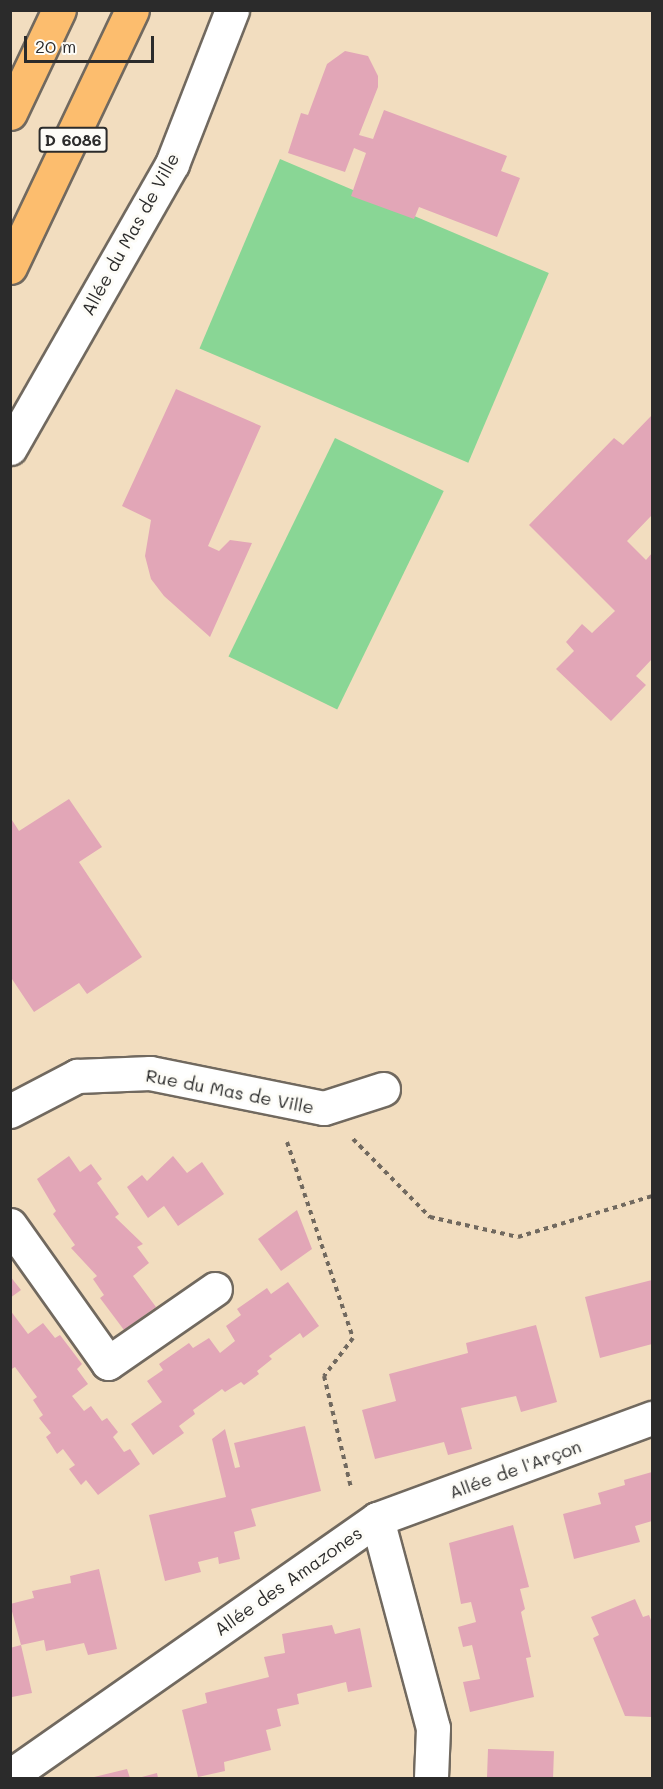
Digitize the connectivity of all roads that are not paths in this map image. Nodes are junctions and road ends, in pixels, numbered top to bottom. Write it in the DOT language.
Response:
graph roads {
  1 [pos="59,10"];
  2 [pos="132,10"];
  3 [pos="232,10"];
  4 [pos="10,113"];
  5 [pos="10,267"];
  6 [pos="10,448"];
  7 [pos="383,1089"];
  8 [pos="10,1111"];
  9 [pos="10,1225"];
  10 [pos="215,1289"];
  11 [pos="652,1418"];
  12 [pos="369,1525"];
  13 [pos="10,1776"];
  14 [pos="431,1779"];
  1 -- 4 [label="main road"];
  2 -- 5 [label="main road, D 6086"];
  3 -- 6 [label="street, Allée du Mas de Ville"];
  7 -- 8 [label="street, Rue du Mas de Ville"];
  9 -- 10 [label="street"];
  11 -- 12 [label="street, Allée de l'Arçon"];
  12 -- 13 [label="street, Allée des Amazones"];
  12 -- 14 [label="street, Allée des Amazones"];
}
